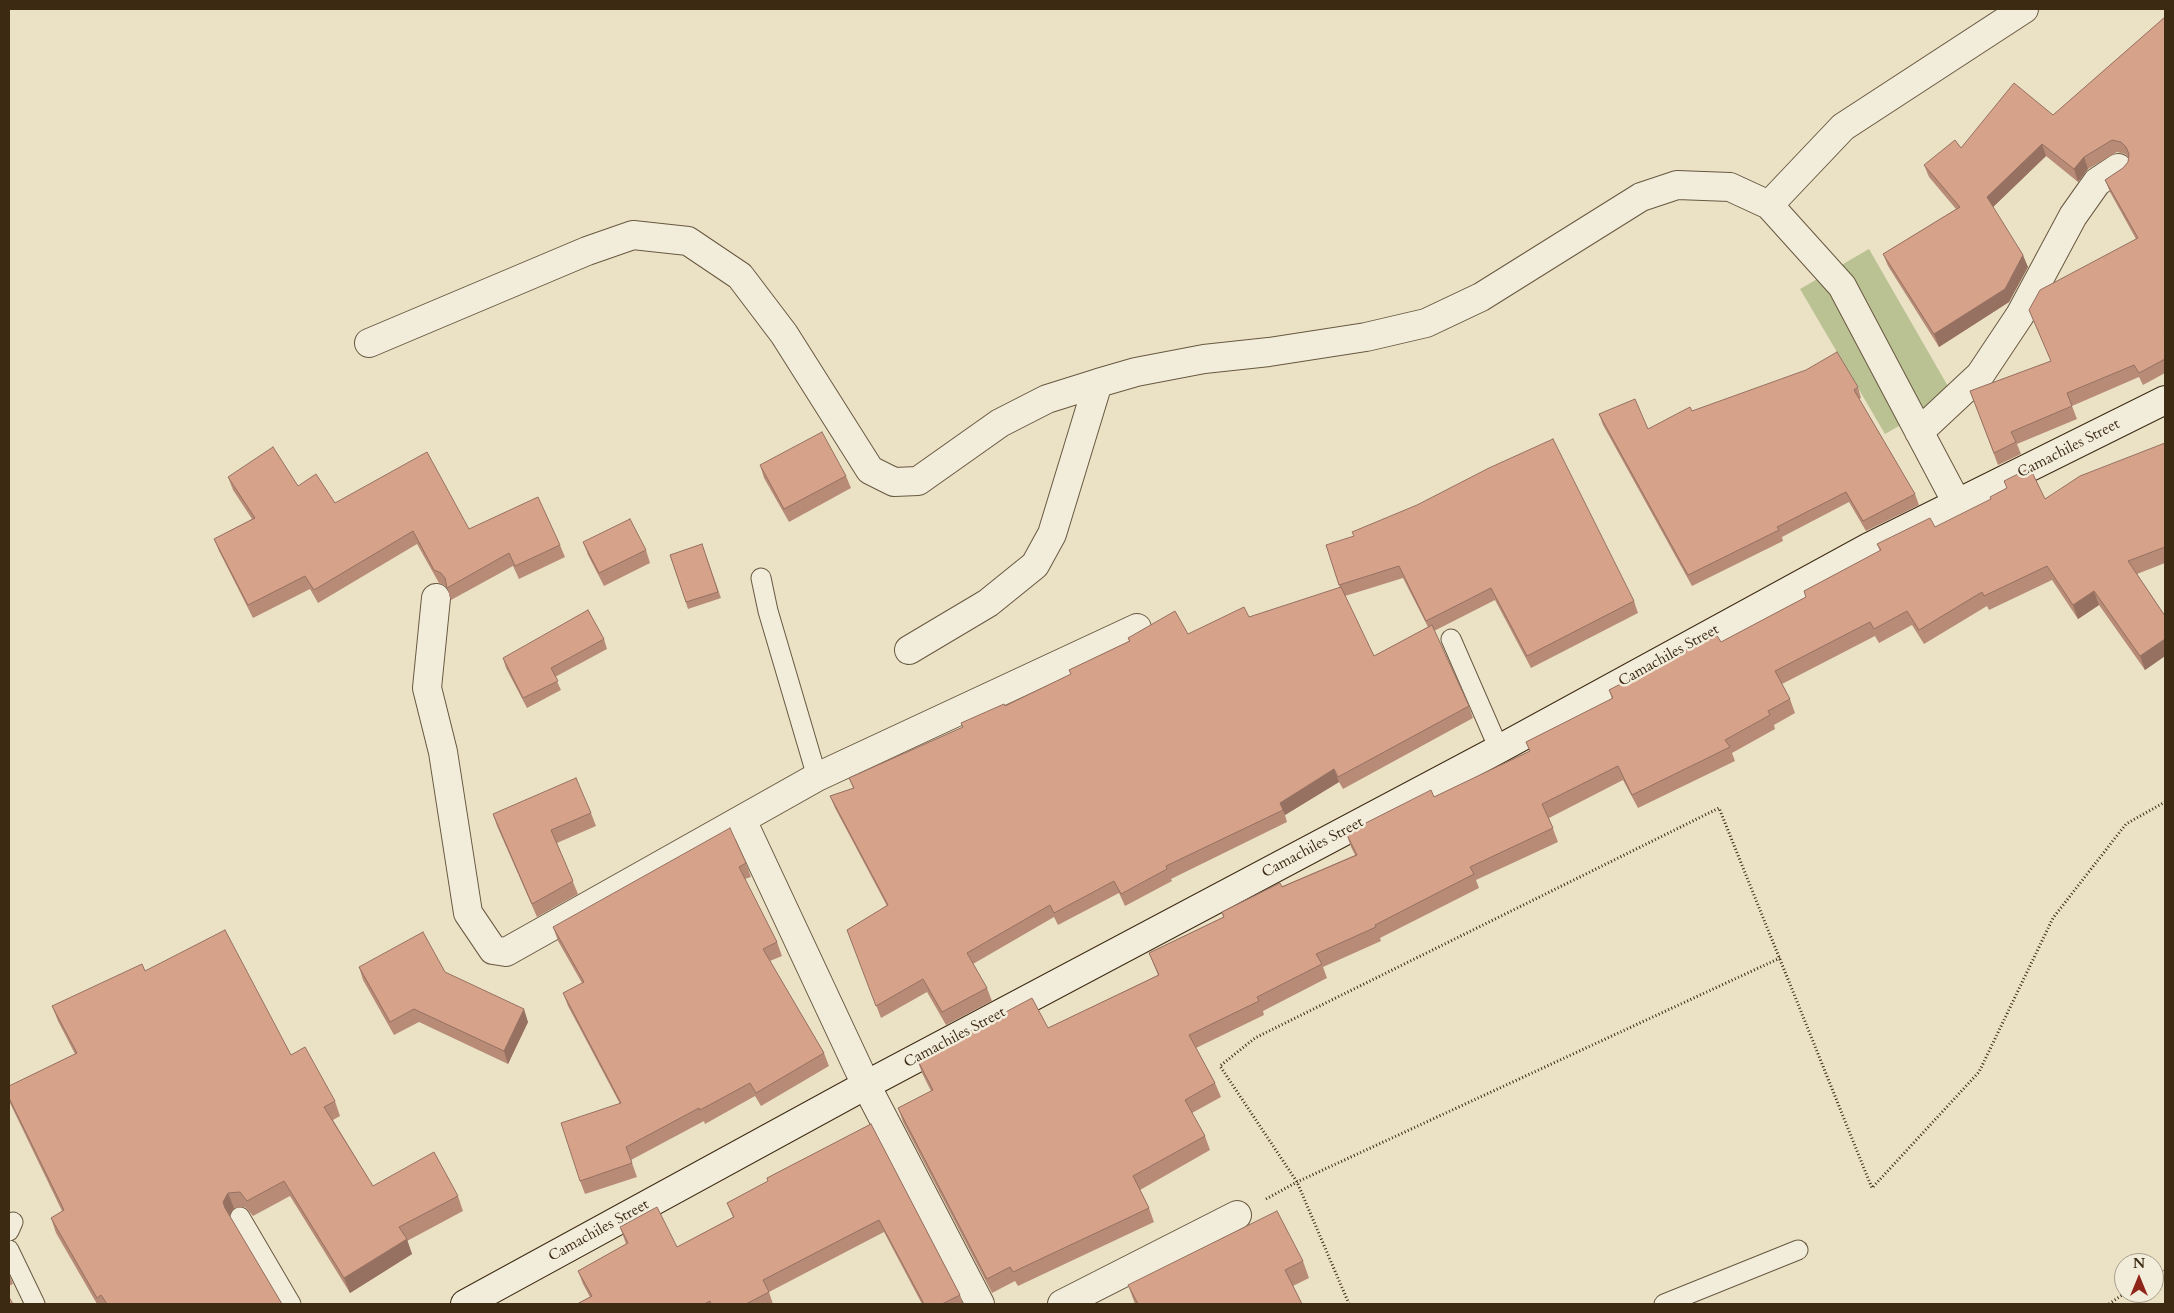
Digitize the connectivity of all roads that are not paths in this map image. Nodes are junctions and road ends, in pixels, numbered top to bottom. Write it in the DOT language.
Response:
graph roads {
  1 [pos="2024,9"];
  2 [pos="2118,168"];
  3 [pos="1769,205"];
  4 [pos="369,343"];
  5 [pos="1098,383"];
  6 [pos="2165,400"];
  7 [pos="1919,432"];
  8 [pos="1958,505"];
  9 [pos="761,578"];
  10 [pos="436,598"];
  11 [pos="1137,628"];
  12 [pos="1451,639"];
  13 [pos="909,650"];
  14 [pos="1498,749"];
  15 [pos="817,777"];
  16 [pos="742,820"];
  17 [pos="866,1085"];
  18 [pos="1237,1215"];
  19 [pos="240,1217"];
  20 [pos="9,1250"];
  21 [pos="1798,1250"];
  22 [pos="35,1304"];
  23 [pos="291,1304"];
  24 [pos="465,1304"];
  25 [pos="980,1304"];
  26 [pos="1062,1304"];
  27 [pos="1664,1304"];
  1 -- 3 [label="street"];
  2 -- 7 [label="street"];
  3 -- 5 [label="street"];
  3 -- 7 [label="street"];
  4 -- 5 [label="street"];
  5 -- 13 [label="street"];
  6 -- 8 [label="street, Camachiles Street"];
  7 -- 8 [label="street"];
  8 -- 14 [label="street, Camachiles Street"];
  9 -- 15 [label="lane"];
  10 -- 16 [label="street"];
  11 -- 15 [label="street"];
  12 -- 14 [label="lane"];
  14 -- 17 [label="street, Camachiles Street"];
  15 -- 16 [label="street"];
  16 -- 17 [label="street"];
  17 -- 24 [label="street, Camachiles Street"];
  17 -- 25 [label="street"];
  18 -- 26 [label="street"];
  19 -- 23 [label="lane"];
  20 -- 22 [label="lane"];
  21 -- 27 [label="lane"];
}
